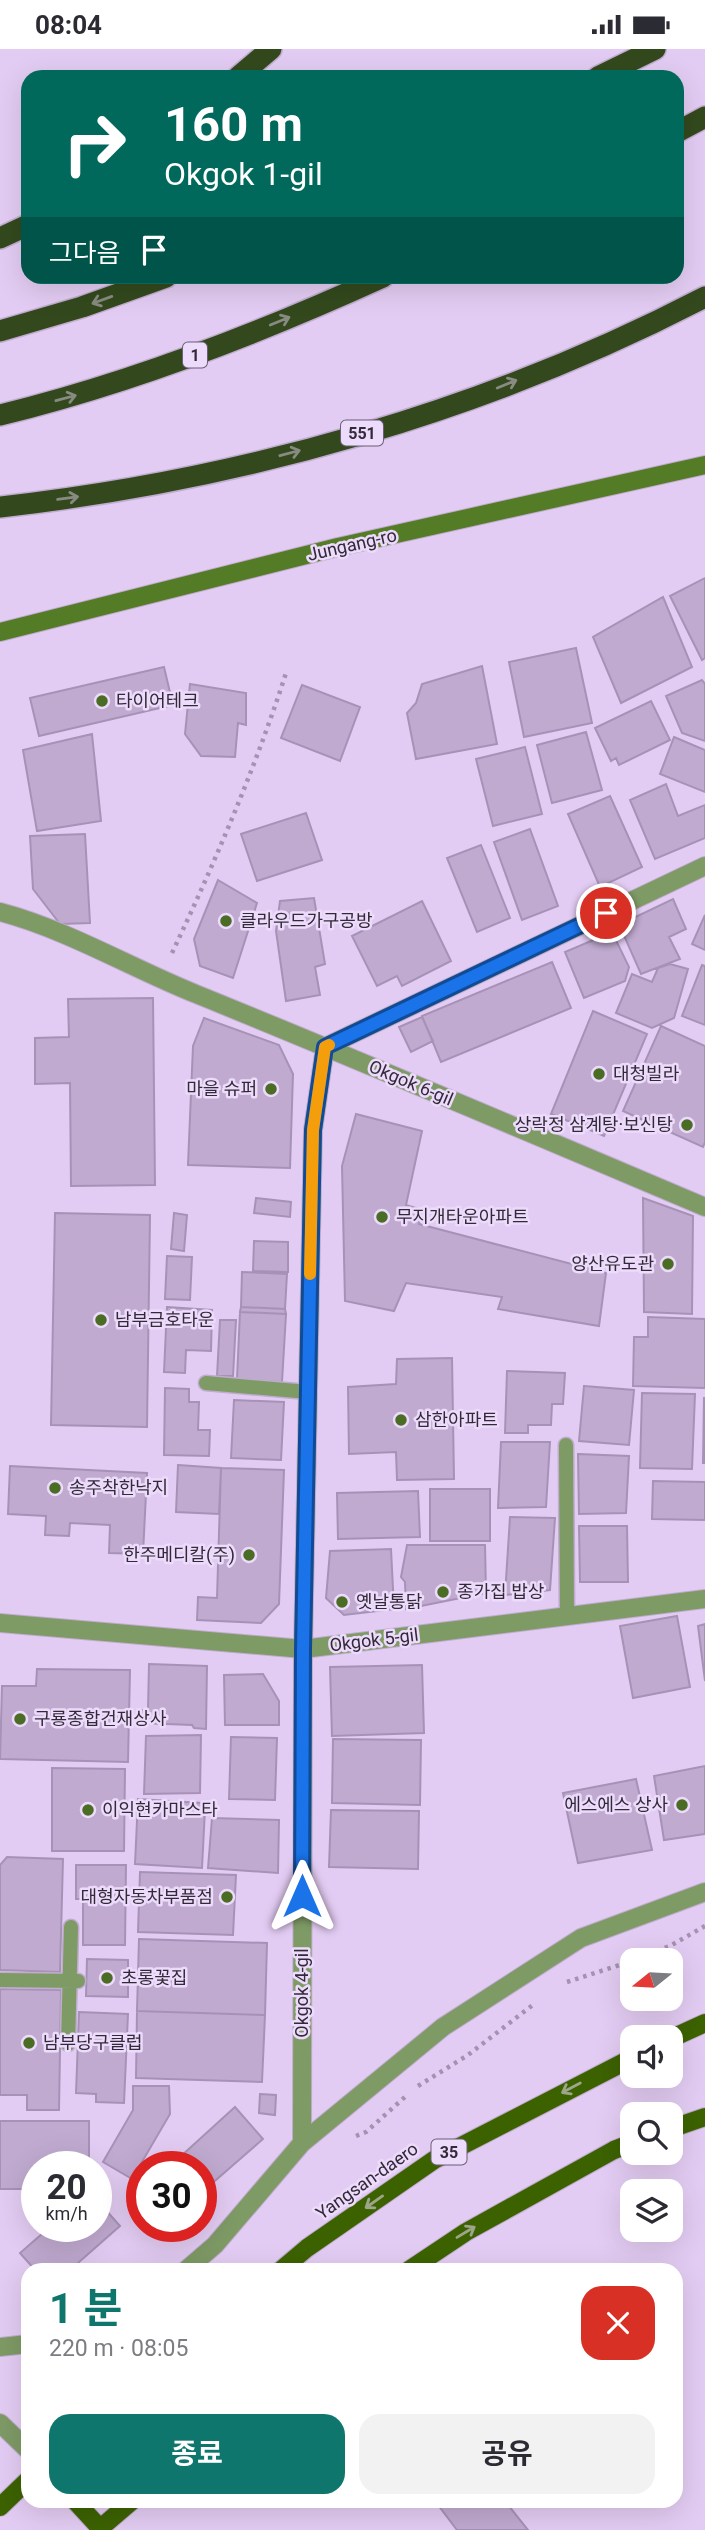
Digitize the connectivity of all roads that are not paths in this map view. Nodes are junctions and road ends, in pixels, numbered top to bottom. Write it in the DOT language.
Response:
graph roads {
  1 [pos="271,49"];
  2 [pos="655,49"];
  3 [pos="247,70"];
  4 [pos="612,70"];
  5 [pos="705,117"];
  6 [pos="684,128"];
  7 [pos="21,228"];
  8 [pos="0,239"];
  9 [pos="146,284"];
  10 [pos="367,284"];
  11 [pos="705,297"];
  12 [pos="0,331"];
  13 [pos="0,415"];
  14 [pos="705,465"];
  15 [pos="0,507"];
  16 [pos="0,632"];
  17 [pos="705,866"];
  18 [pos="0,912"];
  19 [pos="325,1047"];
  20 [pos="705,1207"];
  21 [pos="206,1383"];
  22 [pos="308,1392"];
  23 [pos="566,1445"];
  24 [pos="705,1599"];
  25 [pos="567,1616"];
  26 [pos="0,1623"];
  27 [pos="303,1649"];
  28 [pos="705,1892"];
  29 [pos="71,1927"];
  30 [pos="0,1980"];
  31 [pos="74,1981"];
  32 [pos="705,2023"];
  33 [pos="683,2033"];
  34 [pos="68,2044"];
  35 [pos="620,2064"];
  36 [pos="705,2117"];
  37 [pos="683,2125"];
  38 [pos="302,2143"];
  39 [pos="620,2148"];
  40 [pos="194,2263"];
  41 [pos="289,2263"];
  42 [pos="420,2263"];
  43 [pos="21,2345"];
  44 [pos="0,2347"];
  45 [pos="0,2423"];
  46 [pos="21,2443"];
  47 [pos="21,2487"];
  48 [pos="0,2507"];
  49 [pos="81,2508"];
  50 [pos="124,2508"];
  51 [pos="99,2529"];
  1 -- 3 [label="highway"];
  2 -- 4 [label="highway"];
  5 -- 6 [label="highway"];
  7 -- 8 [label="highway"];
  9 -- 12 [label="highway, one-way"];
  13 -- 10 [label="highway, 1, one-way"];
  15 -- 11 [label="highway, 551, one-way"];
  14 -- 16 [label="main road, Jungang-ro"];
  17 -- 19 [label="street"];
  18 -- 19 [label="street, Okgok 6-gil"];
  19 -- 20 [label="street, Okgok 6-gil"];
  19 -- 22 [label="street, Okgok 4-gil"];
  21 -- 22 [label="lane"];
  22 -- 27 [label="street, Okgok 4-gil"];
  23 -- 25 [label="lane"];
  24 -- 25 [label="street, Okgok 5-gil"];
  25 -- 27 [label="street, Okgok 5-gil"];
  26 -- 27 [label="street, Okgok 5-gil"];
  27 -- 38 [label="street, Okgok 4-gil"];
  28 -- 38 [label="street"];
  29 -- 31 [label="lane"];
  30 -- 31 [label="lane"];
  31 -- 34 [label="lane"];
  32 -- 33 [label="main road"];
  35 -- 41 [label="main road, Yangsan-daero / 35, one-way"];
  36 -- 37 [label="main road"];
  38 -- 40 [label="street"];
  42 -- 39 [label="main road, one-way"];
  43 -- 44 [label="street"];
  45 -- 46 [label="street"];
  47 -- 48 [label="main road"];
  49 -- 51 [label="main road"];
  50 -- 51 [label="main road"];
}
